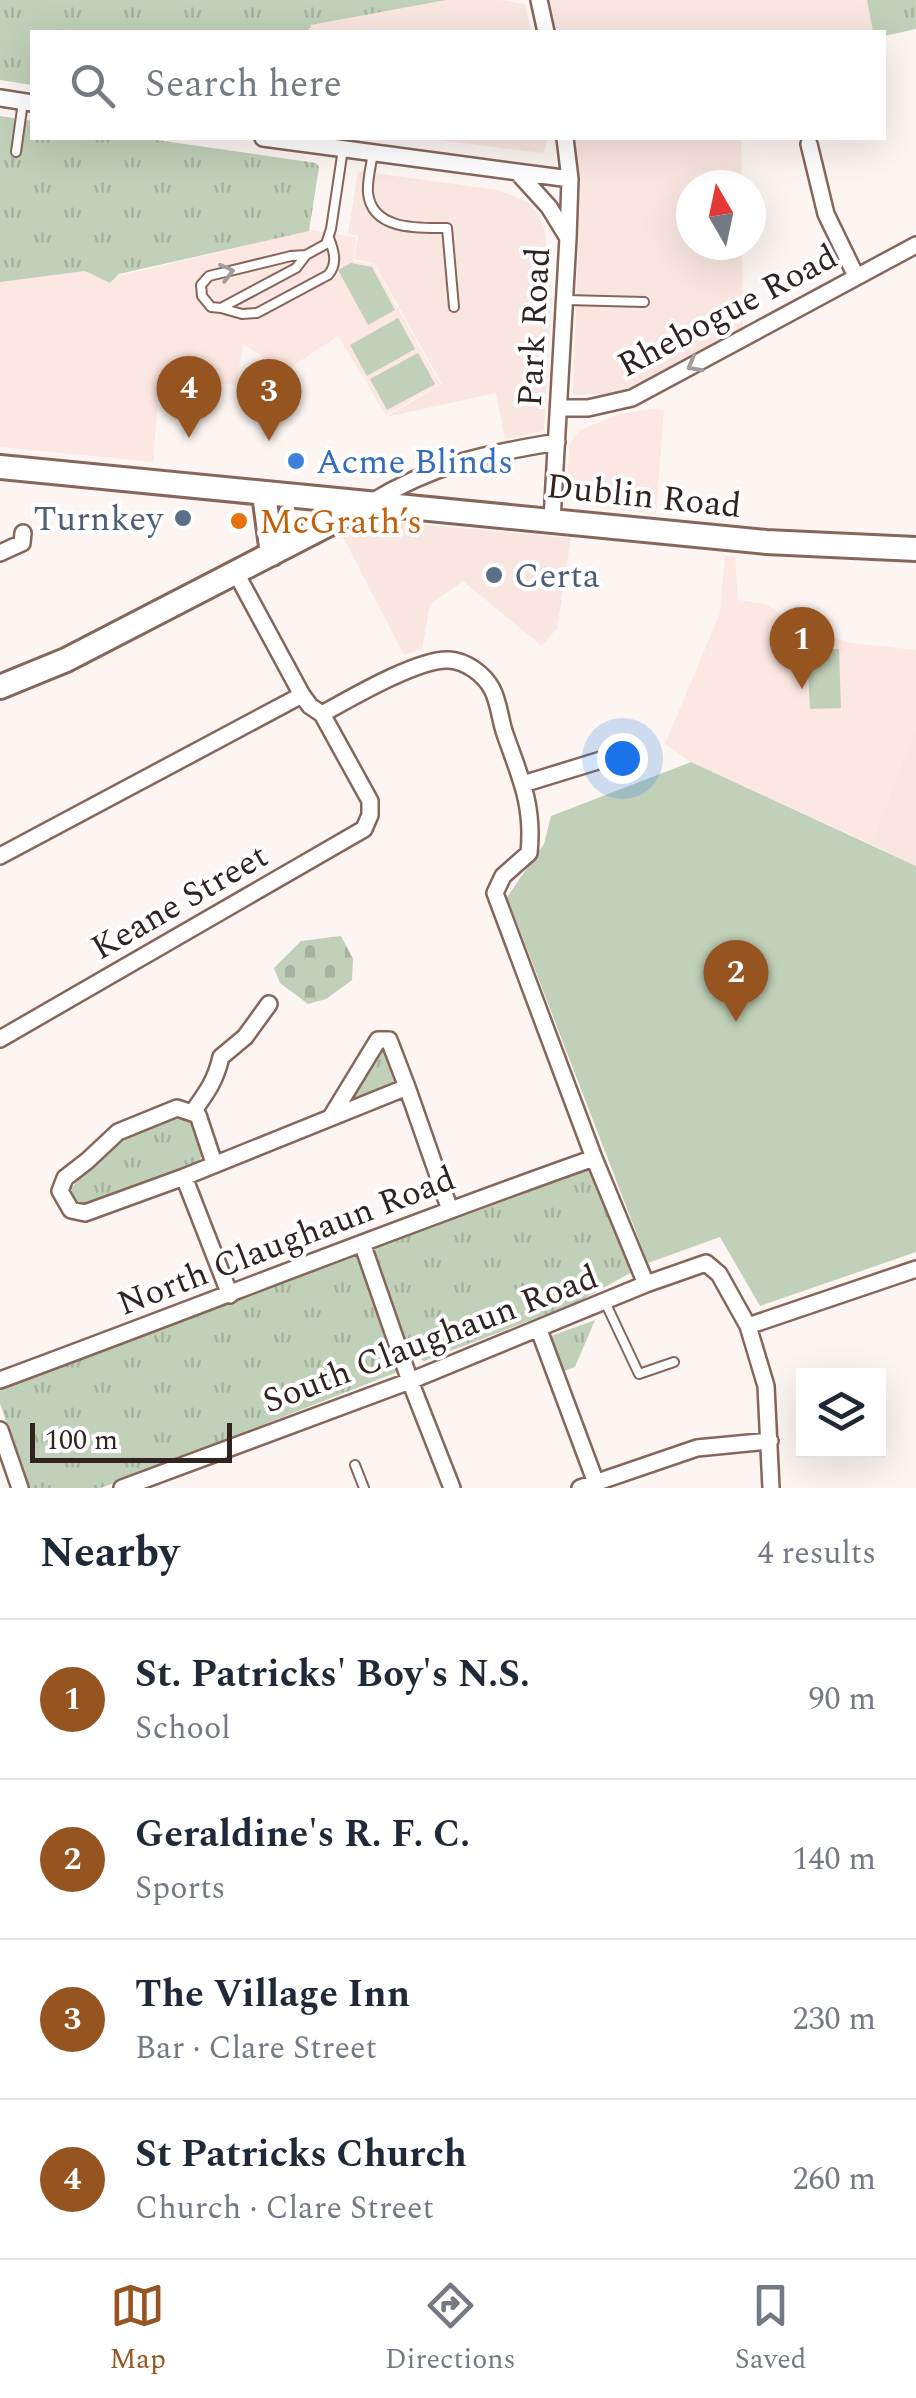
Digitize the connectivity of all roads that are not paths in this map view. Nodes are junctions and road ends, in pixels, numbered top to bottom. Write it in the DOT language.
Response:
graph roads {
  1 [pos="539,0"];
  2 [pos="546,30"];
  3 [pos="0,98"];
  4 [pos="28,102"];
  5 [pos="278,140"];
  6 [pos="565,140"];
  7 [pos="808,144"];
  8 [pos="343,149"];
  9 [pos="16,152"];
  10 [pos="373,153"];
  11 [pos="519,174"];
  12 [pos="570,179"];
  13 [pos="329,238"];
  14 [pos="568,238"];
  15 [pos="916,245"];
  16 [pos="306,255"];
  17 [pos="856,276"];
  18 [pos="566,300"];
  19 [pos="644,302"];
  20 [pos="454,307"];
  21 [pos="221,308"];
  22 [pos="560,408"];
  23 [pos="557,442"];
  24 [pos="0,467"];
  25 [pos="264,494"];
  26 [pos="366,505"];
  27 [pos="552,520"];
  28 [pos="24,533"];
  29 [pos="916,549"];
  30 [pos="0,554"];
  31 [pos="272,554"];
  32 [pos="236,573"];
  33 [pos="0,687"];
  34 [pos="302,695"];
  35 [pos="322,714"];
  36 [pos="602,760"];
  37 [pos="523,784"];
  38 [pos="0,856"];
  39 [pos="269,1004"];
  40 [pos="0,1039"];
  41 [pos="407,1087"];
  42 [pos="192,1113"];
  43 [pos="332,1118"];
  44 [pos="594,1158"];
  45 [pos="214,1163"];
  46 [pos="184,1177"];
  47 [pos="450,1210"];
  48 [pos="362,1243"];
  49 [pos="916,1269"];
  50 [pos="646,1284"];
  51 [pos="230,1295"];
  52 [pos="605,1302"];
  53 [pos="748,1326"];
  54 [pos="539,1330"];
  55 [pos="674,1362"];
  56 [pos="0,1380"];
  57 [pos="410,1381"];
  58 [pos="0,1430"];
  59 [pos="770,1441"];
  60 [pos="355,1465"];
  61 [pos="588,1485"];
  62 [pos="20,1488"];
  63 [pos="122,1488"];
  64 [pos="364,1488"];
  65 [pos="452,1488"];
  66 [pos="771,1488"];
  1 -- 2 [label="street"];
  3 -- 4 [label="street"];
  4 -- 9 [label="lane"];
  5 -- 8 [label="street"];
  6 -- 12 [label="street, Park Road"];
  7 -- 17 [label="street"];
  8 -- 10 [label="street"];
  8 -- 13 [label="lane"];
  10 -- 11 [label="street"];
  10 -- 20 [label="lane"];
  11 -- 12 [label="street"];
  11 -- 14 [label="street"];
  12 -- 14 [label="street, Park Road"];
  13 -- 16 [label="lane"];
  13 -- 21 [label="lane"];
  14 -- 18 [label="street, Park Road"];
  15 -- 17 [label="street, Rhebogue Road"];
  16 -- 21 [label="lane"];
  21 -- 16 [label="lane, one-way"];
  17 -- 22 [label="street, Rhebogue Road, one-way"];
  18 -- 19 [label="lane"];
  18 -- 22 [label="street, Park Road"];
  22 -- 23 [label="street, Park Road"];
  23 -- 26 [label="street"];
  23 -- 27 [label="street, Park Road"];
  24 -- 25 [label="main road, Dublin Road"];
  25 -- 26 [label="main road, Dublin Road"];
  25 -- 31 [label="main road"];
  26 -- 27 [label="main road, Dublin Road"];
  26 -- 31 [label="main road"];
  27 -- 29 [label="main road, Dublin Road"];
  28 -- 30 [label="street"];
  31 -- 32 [label="main road"];
  32 -- 33 [label="main road"];
  32 -- 34 [label="street"];
  34 -- 35 [label="street"];
  34 -- 38 [label="street"];
  35 -- 37 [label="street"];
  35 -- 40 [label="street, Keane Street"];
  36 -- 37 [label="street"];
  37 -- 44 [label="street"];
  39 -- 42 [label="street"];
  41 -- 43 [label="street"];
  41 -- 43 [label="street"];
  41 -- 47 [label="street"];
  42 -- 45 [label="street"];
  42 -- 46 [label="street"];
  43 -- 45 [label="street"];
  44 -- 47 [label="street, North Claughaun Road"];
  44 -- 50 [label="street"];
  45 -- 46 [label="street"];
  46 -- 51 [label="street"];
  47 -- 48 [label="street, North Claughaun Road"];
  48 -- 51 [label="street, North Claughaun Road"];
  48 -- 57 [label="street"];
  49 -- 53 [label="street"];
  50 -- 52 [label="street, South Claughaun Road"];
  50 -- 53 [label="street, South Claughaun Road"];
  51 -- 56 [label="street, North Claughaun Road"];
  52 -- 54 [label="street, South Claughaun Road"];
  52 -- 55 [label="lane"];
  53 -- 59 [label="street"];
  54 -- 57 [label="street, South Claughaun Road"];
  54 -- 61 [label="street"];
  57 -- 63 [label="street, South Claughaun Road"];
  57 -- 65 [label="street"];
  58 -- 62 [label="street"];
  59 -- 61 [label="street"];
  59 -- 66 [label="street"];
  60 -- 64 [label="lane"];
}
